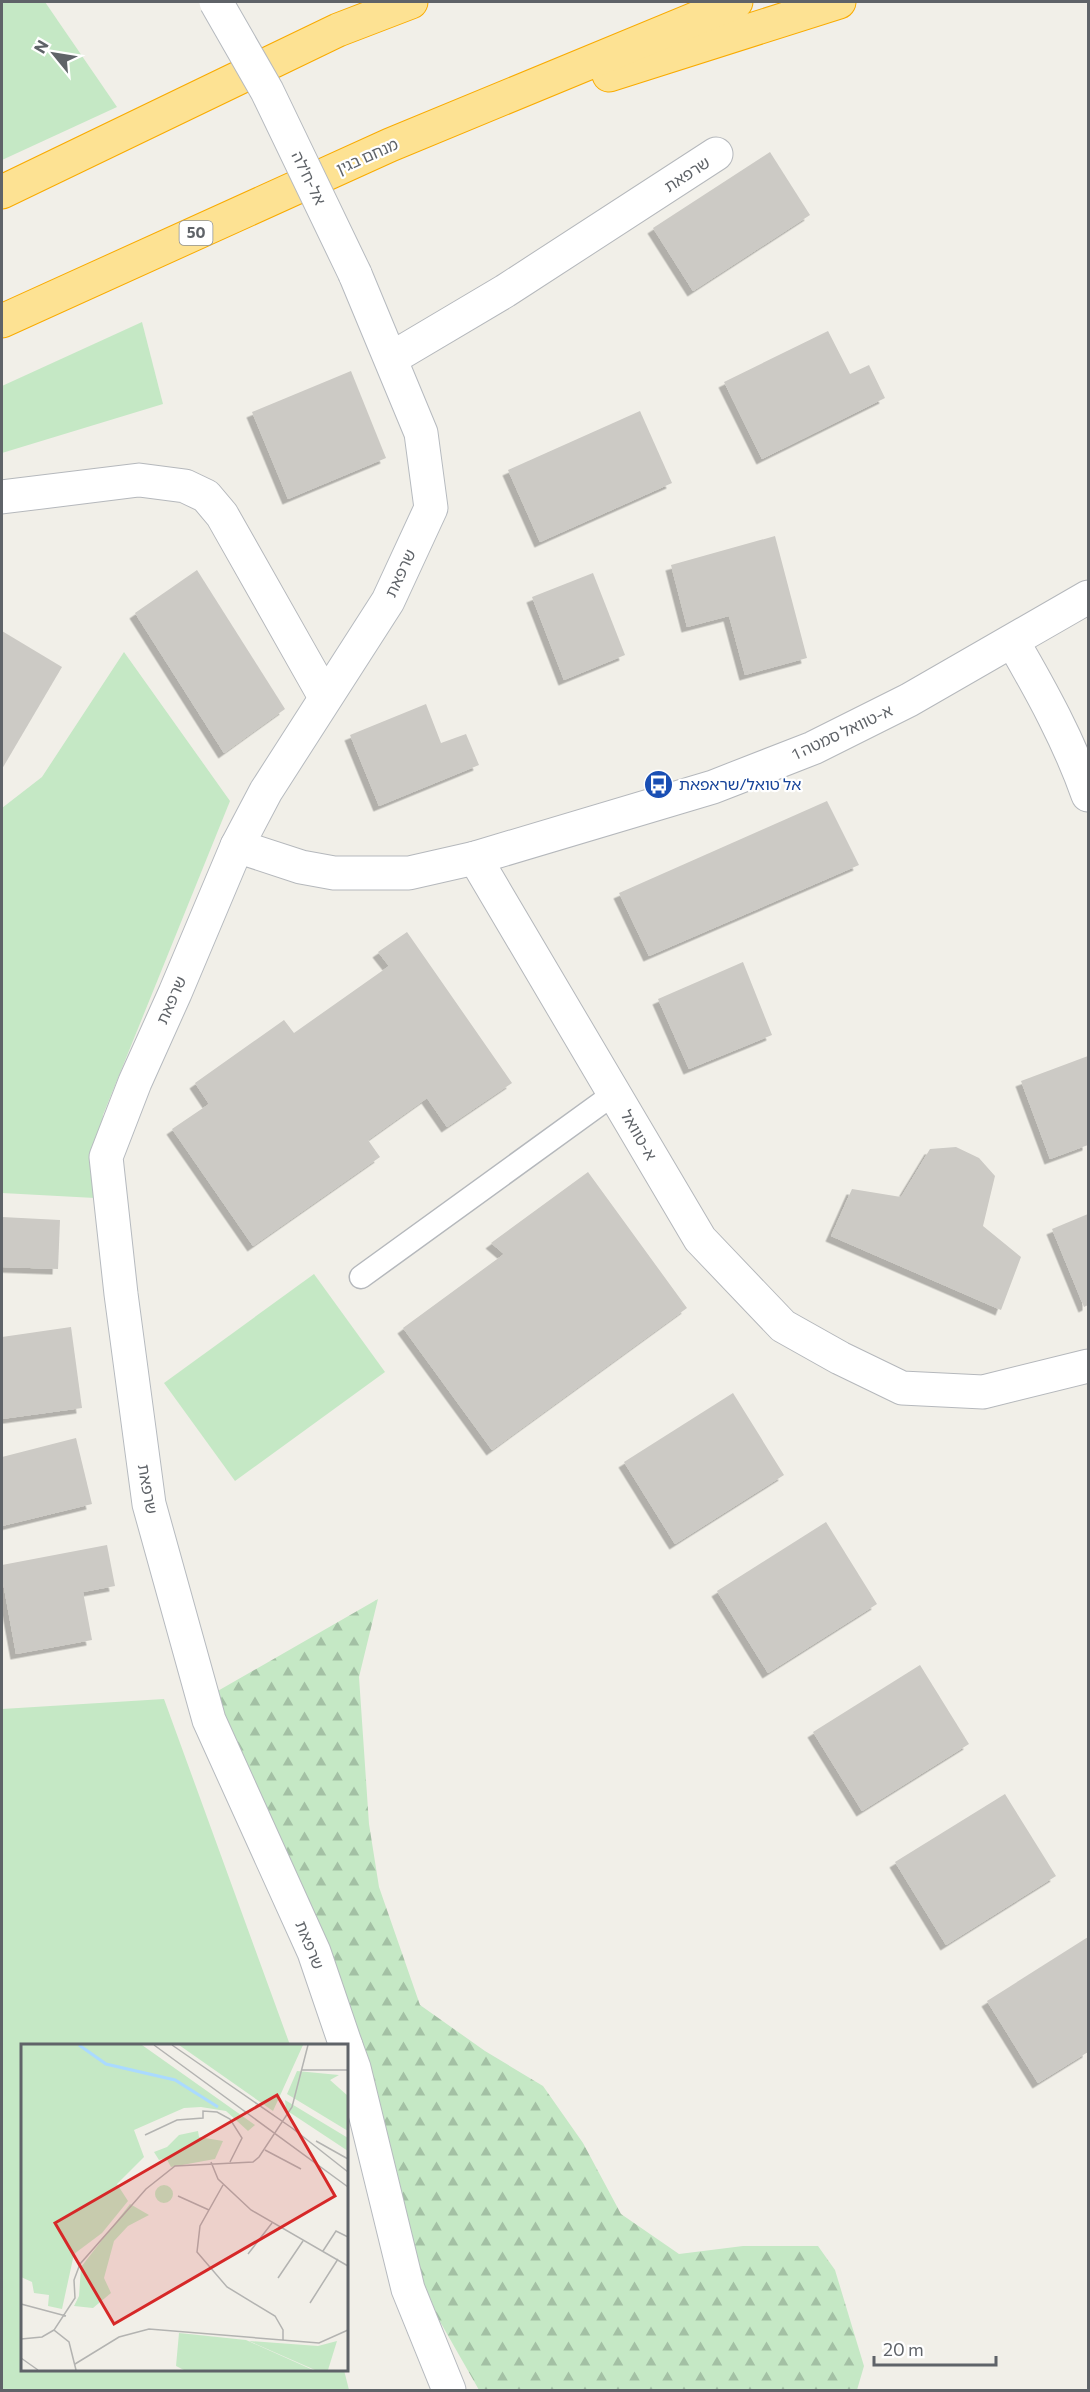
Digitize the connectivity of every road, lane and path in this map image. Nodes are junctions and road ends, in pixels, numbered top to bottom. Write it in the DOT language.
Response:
graph roads {
  1 [pos="216,2"];
  2 [pos="387,2"];
  3 [pos="411,2"];
  4 [pos="736,2"];
  5 [pos="839,2"];
  6 [pos="338,30"];
  7 [pos="390,145"];
  8 [pos="716,154"];
  9 [pos="2,192"];
  10 [pos="2,321"];
  11 [pos="392,358"];
  12 [pos="2,497"];
  13 [pos="1089,597"];
  14 [pos="1013,642"];
  15 [pos="325,697"];
  16 [pos="1089,795"];
  17 [pos="237,846"];
  18 [pos="475,858"];
  19 [pos="615,1093"];
  20 [pos="361,1277"];
  21 [pos="1089,1365"];
  22 [pos="345,2044"];
  23 [pos="348,2052"];
  24 [pos="449,2391"];
  1 -- 11 [label="street, אל-ח'לה, bridge"];
  2 -- 6 [label="highway"];
  3 -- 6 [label="highway"];
  4 -- 7 [label="highway, מנחם בגין / 50"];
  5 -- 7 [label="highway"];
  6 -- 9 [label="highway"];
  7 -- 10 [label="highway, מנחם בגין / 50"];
  8 -- 11 [label="street, שרפאת"];
  11 -- 15 [label="street, שרפאת"];
  12 -- 15 [label="street"];
  13 -- 14 [label="street, א-טוואל סמטה 1"];
  14 -- 16 [label="street"];
  14 -- 18 [label="street, א-טוואל סמטה 1"];
  15 -- 17 [label="street, שרפאת"];
  17 -- 18 [label="street"];
  17 -- 22 [label="street, שרפאת"];
  18 -- 19 [label="street, א-טוואל"];
  19 -- 20 [label="lane"];
  19 -- 21 [label="street, א-טוואל"];
  23 -- 24 [label="street, שרפאת"];
}
